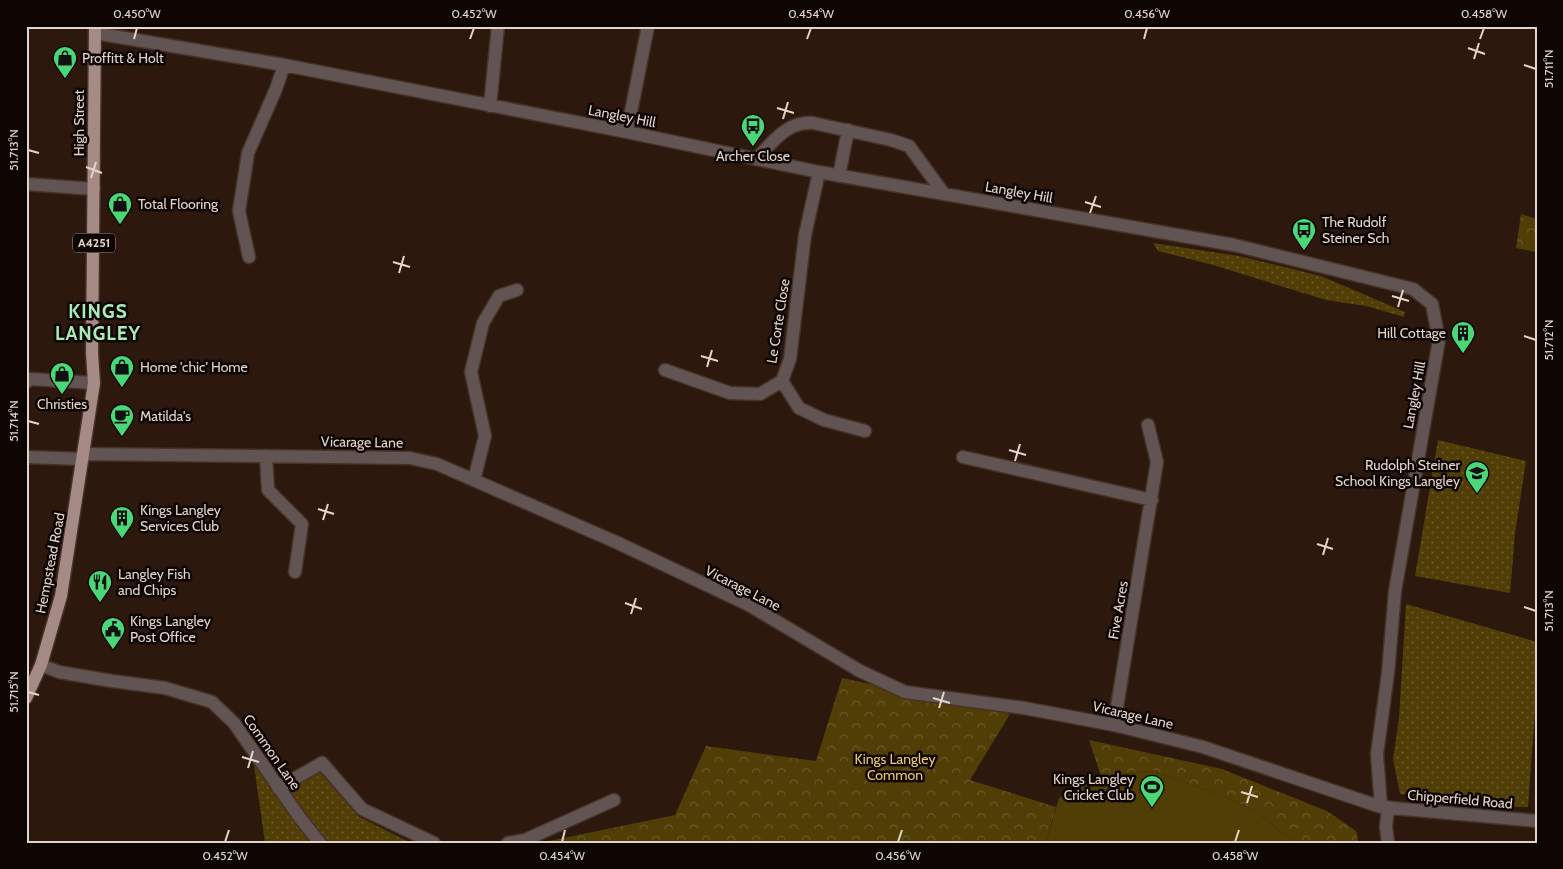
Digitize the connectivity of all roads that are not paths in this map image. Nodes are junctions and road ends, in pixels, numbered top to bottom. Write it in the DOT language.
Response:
graph roads {
  1 [pos="498,26"];
  2 [pos="648,26"];
  3 [pos="95,30"];
  4 [pos="284,65"];
  5 [pos="490,106"];
  6 [pos="848,130"];
  7 [pos="627,132"];
  8 [pos="756,159"];
  9 [pos="819,172"];
  10 [pos="839,176"];
  11 [pos="26,184"];
  12 [pos="94,189"];
  13 [pos="944,194"];
  14 [pos="249,257"];
  15 [pos="517,290"];
  16 [pos="665,370"];
  17 [pos="782,381"];
  18 [pos="26,382"];
  19 [pos="94,383"];
  20 [pos="1148,425"];
  21 [pos="865,431"];
  22 [pos="83,456"];
  23 [pos="266,456"];
  24 [pos="26,457"];
  25 [pos="963,457"];
  26 [pos="474,480"];
  27 [pos="1152,500"];
  28 [pos="295,572"];
  29 [pos="41,665"];
  30 [pos="26,698"];
  31 [pos="1114,725"];
  32 [pos="278,788"];
  33 [pos="614,800"];
  34 [pos="1385,807"];
  35 [pos="1537,821"];
  36 [pos="320,843"];
  37 [pos="434,843"];
  38 [pos="508,843"];
  39 [pos="1388,843"];
  1 -- 5 [label="street"];
  2 -- 7 [label="street"];
  3 -- 4 [label="street, Langley Hill"];
  3 -- 12 [label="main road, High Street / A4251"];
  4 -- 5 [label="street, Langley Hill"];
  4 -- 14 [label="street"];
  5 -- 7 [label="street, Langley Hill"];
  6 -- 8 [label="street"];
  6 -- 10 [label="street"];
  6 -- 13 [label="street"];
  7 -- 8 [label="street, Langley Hill"];
  8 -- 9 [label="street, Langley Hill"];
  9 -- 10 [label="street, Langley Hill"];
  9 -- 17 [label="street, Le Corte Close"];
  10 -- 13 [label="street, Langley Hill"];
  11 -- 12 [label="street"];
  12 -- 19 [label="main road, High Street / A4251"];
  13 -- 34 [label="street, Langley Hill"];
  15 -- 26 [label="street"];
  16 -- 17 [label="street, Le Corte Close"];
  17 -- 21 [label="street"];
  18 -- 19 [label="street"];
  19 -- 22 [label="main road, High Street / A4251"];
  20 -- 27 [label="street, Five Acres"];
  22 -- 23 [label="street, Vicarage Lane"];
  22 -- 24 [label="street, Vicarage Lane"];
  22 -- 29 [label="main road, Hempstead Road / A4251"];
  23 -- 26 [label="street, Vicarage Lane"];
  23 -- 28 [label="street"];
  25 -- 27 [label="street"];
  26 -- 31 [label="street, Vicarage Lane"];
  27 -- 31 [label="street, Five Acres"];
  29 -- 30 [label="main road, Hempstead Road / A4251"];
  29 -- 32 [label="street, Common Lane"];
  31 -- 34 [label="street, Vicarage Lane"];
  32 -- 36 [label="street, Common Lane"];
  32 -- 37 [label="street"];
  33 -- 38 [label="street"];
  34 -- 35 [label="street, Chipperfield Road"];
  34 -- 39 [label="street, Langley Hill"];
}
